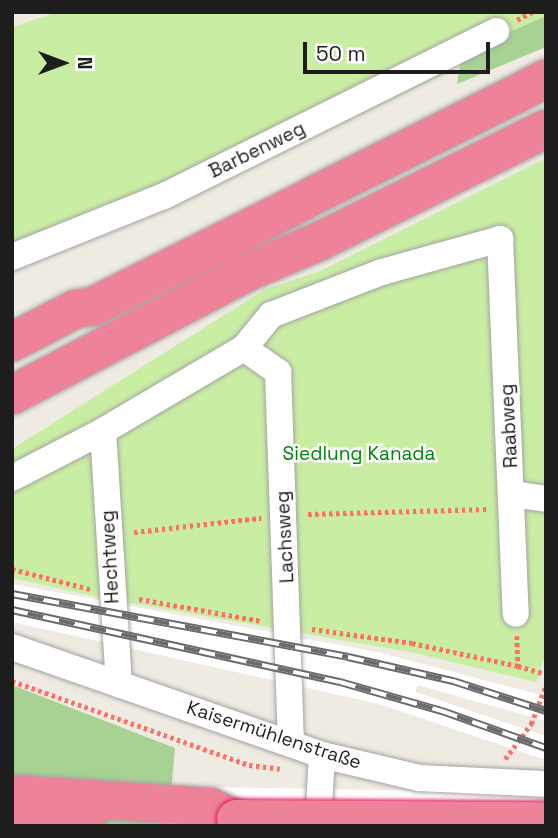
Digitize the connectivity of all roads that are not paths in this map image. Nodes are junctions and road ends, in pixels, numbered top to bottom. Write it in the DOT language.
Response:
graph roads {
  1 [pos="496,31"];
  2 [pos="546,79"];
  3 [pos="545,129"];
  4 [pos="12,257"];
  5 [pos="94,306"];
  6 [pos="12,342"];
  7 [pos="244,348"];
  8 [pos="12,356"];
  9 [pos="12,395"];
  10 [pos="103,431"];
  11 [pos="12,478"];
  12 [pos="512,494"];
  13 [pos="546,499"];
  14 [pos="516,614"];
  15 [pos="12,647"];
  16 [pos="119,684"];
  17 [pos="291,744"];
  18 [pos="321,764"];
  19 [pos="12,793"];
  20 [pos="545,793"];
  21 [pos="219,815"];
  22 [pos="12,824"];
  23 [pos="318,826"];
  24 [pos="541,826"];
  1 -- 4 [label="street, Barbenweg"];
  2 -- 5 [label="highway"];
  3 -- 9 [label="highway"];
  5 -- 6 [label="highway"];
  5 -- 8 [label="highway"];
  7 -- 10 [label="street"];
  7 -- 12 [label="street, Raabweg"];
  7 -- 17 [label="street, Lachsweg"];
  10 -- 11 [label="street"];
  10 -- 16 [label="street, Hechtweg"];
  12 -- 13 [label="street"];
  12 -- 14 [label="street, Raabweg"];
  15 -- 16 [label="street, Kaisermühlenstraße"];
  16 -- 17 [label="street, Kaisermühlenstraße"];
  17 -- 18 [label="street, Kaisermühlenstraße"];
  18 -- 20 [label="street, Kaisermühlenstraße"];
  18 -- 23 [label="street"];
  19 -- 21 [label="highway"];
  20 -- 21 [label="highway, bridge"];
  20 -- 24 [label="street"];
  21 -- 22 [label="highway"];
}
